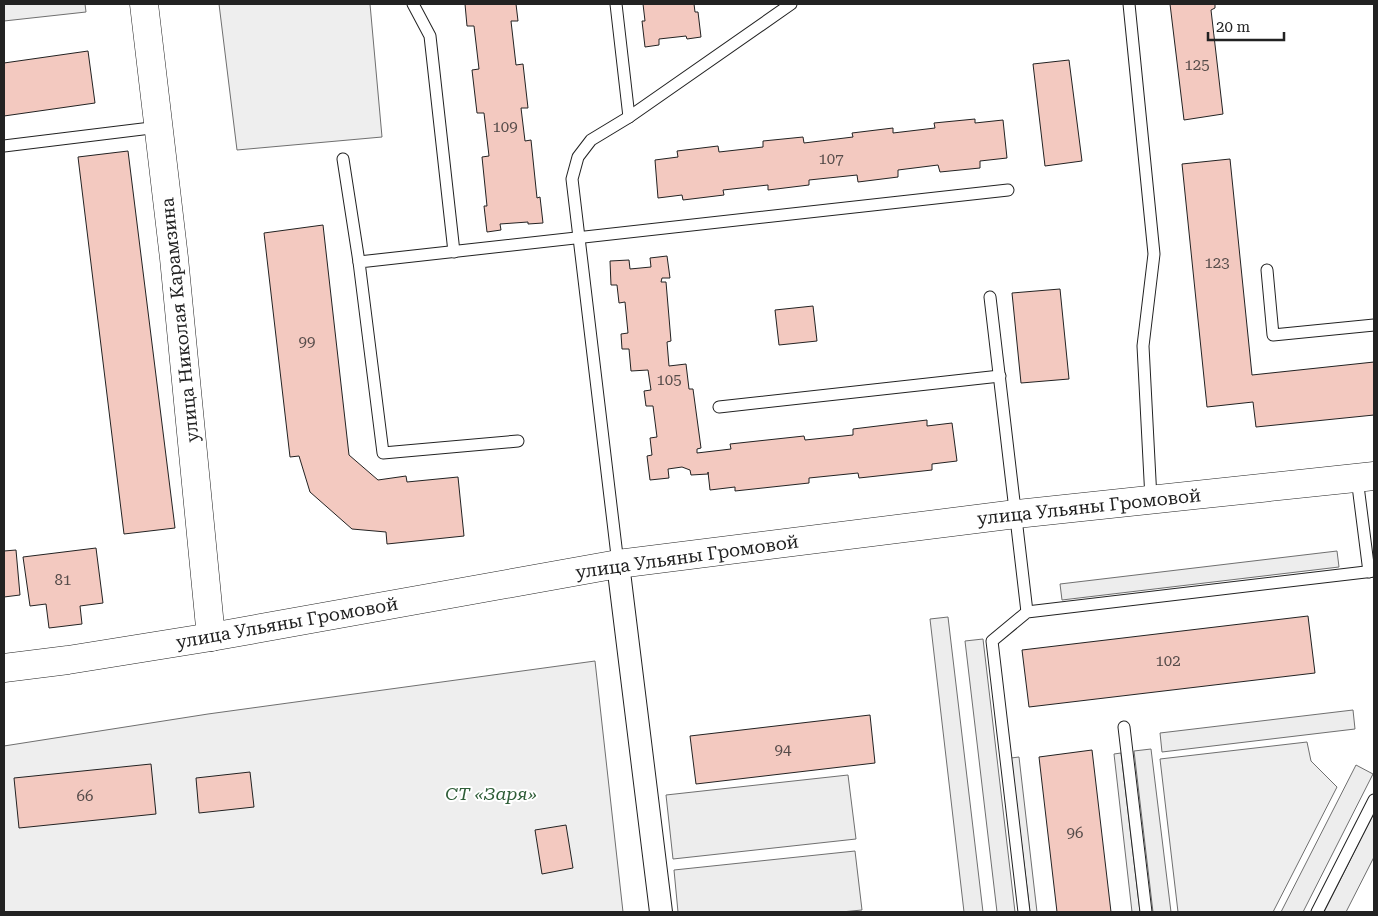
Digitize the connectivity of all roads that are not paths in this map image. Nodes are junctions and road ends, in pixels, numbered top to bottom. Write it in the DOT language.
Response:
graph roads {
  1 [pos="144,4"];
  2 [pos="413,4"];
  3 [pos="616,4"];
  4 [pos="791,4"];
  5 [pos="1129,4"];
  6 [pos="629,117"];
  7 [pos="159,127"];
  8 [pos="4,146"];
  9 [pos="343,159"];
  10 [pos="1008,190"];
  11 [pos="579,238"];
  12 [pos="454,252"];
  13 [pos="359,262"];
  14 [pos="1267,270"];
  15 [pos="990,296"];
  16 [pos="1374,325"];
  17 [pos="1000,376"];
  18 [pos="719,407"];
  19 [pos="518,442"];
  20 [pos="1366,477"];
  21 [pos="1151,499"];
  22 [pos="1016,514"];
  23 [pos="618,564"];
  24 [pos="1371,572"];
  25 [pos="1028,612"];
  26 [pos="211,637"];
  27 [pos="4,668"];
  28 [pos="1124,727"];
  29 [pos="1374,800"];
  30 [pos="661,912"];
  31 [pos="1024,912"];
  32 [pos="1146,912"];
  33 [pos="1317,912"];
  1 -- 7 [label="main road, улица Николая Карамзина"];
  2 -- 12 [label="lane"];
  3 -- 6 [label="lane"];
  4 -- 6 [label="lane"];
  5 -- 21 [label="lane"];
  6 -- 11 [label="lane"];
  7 -- 8 [label="lane"];
  7 -- 26 [label="main road, улица Николая Карамзина"];
  9 -- 13 [label="lane"];
  10 -- 11 [label="lane"];
  11 -- 12 [label="lane"];
  11 -- 23 [label="lane"];
  12 -- 13 [label="lane"];
  13 -- 19 [label="lane"];
  14 -- 16 [label="lane"];
  15 -- 17 [label="lane"];
  17 -- 18 [label="lane"];
  17 -- 22 [label="lane"];
  20 -- 21 [label="main road, улица Ульяны Громовой"];
  20 -- 24 [label="lane"];
  21 -- 22 [label="main road, улица Ульяны Громовой"];
  22 -- 23 [label="main road, улица Ульяны Громовой"];
  22 -- 25 [label="lane"];
  23 -- 26 [label="main road, улица Ульяны Громовой"];
  23 -- 30 [label="street"];
  24 -- 25 [label="lane"];
  25 -- 31 [label="lane"];
  26 -- 27 [label="main road, улица Ульяны Громовой"];
  28 -- 32 [label="lane"];
  29 -- 33 [label="lane"];
}
